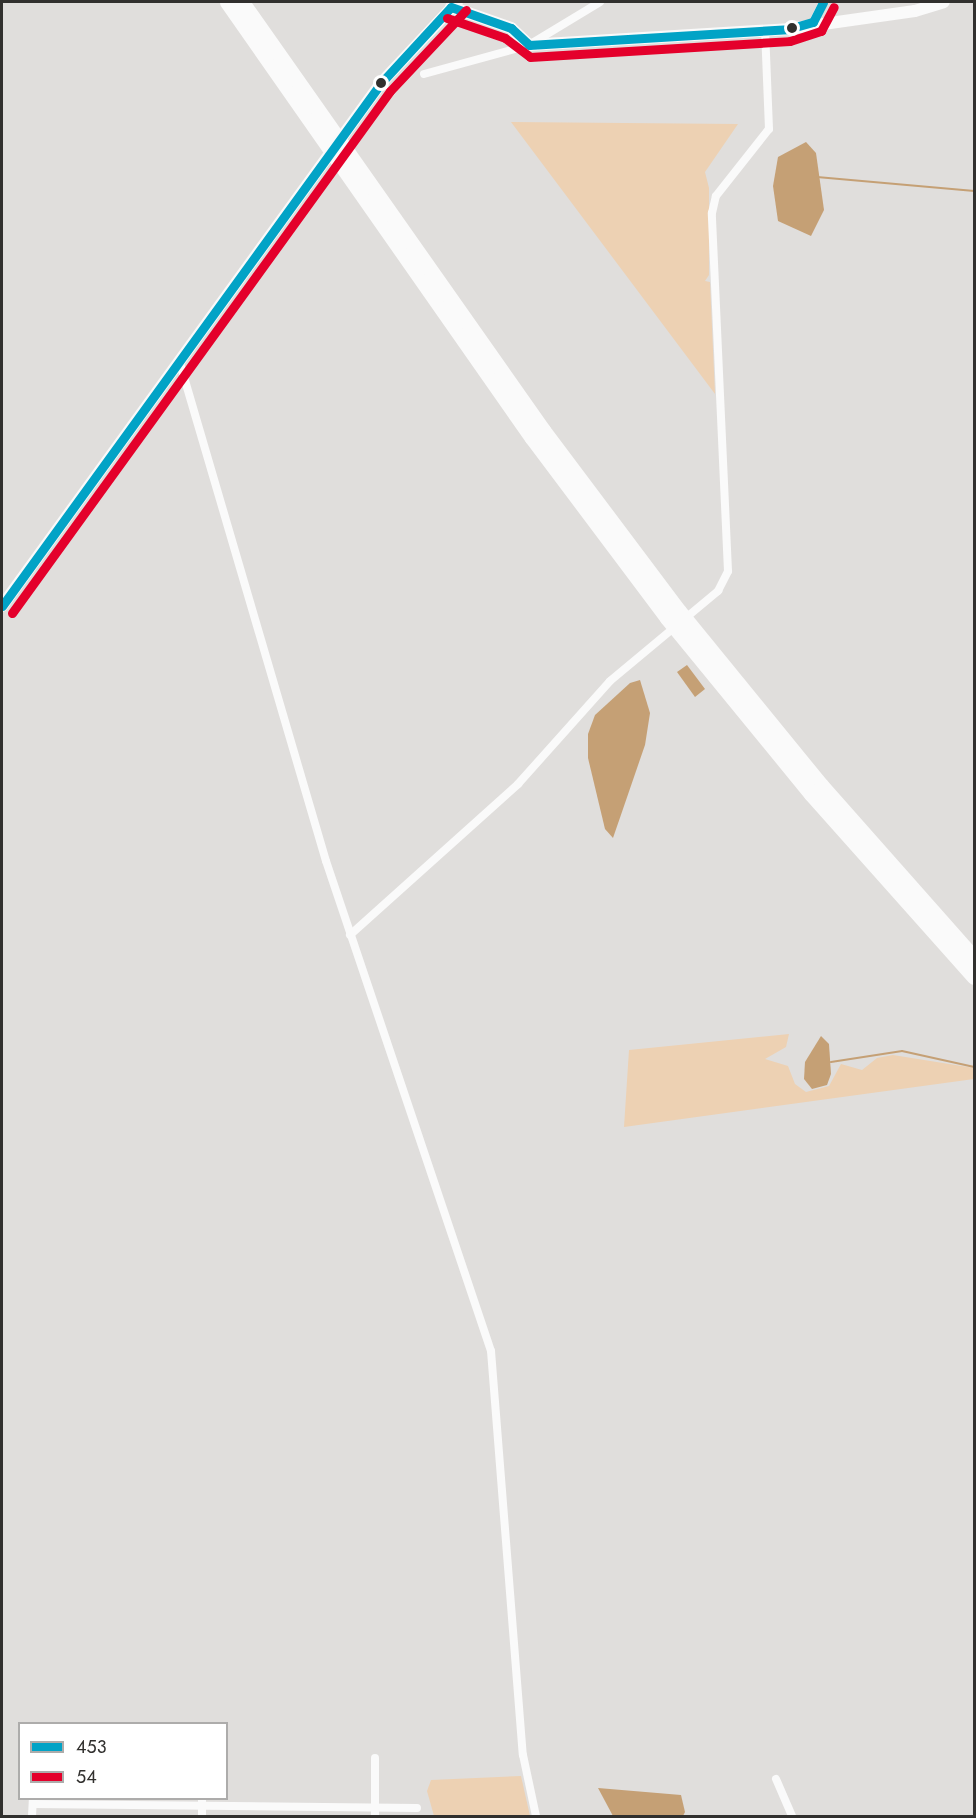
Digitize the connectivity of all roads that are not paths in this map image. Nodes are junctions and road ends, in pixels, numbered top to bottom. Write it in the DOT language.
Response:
graph roads {
  1 [pos="227,2"];
  2 [pos="242,2"];
  3 [pos="600,2"];
  4 [pos="823,2"];
  5 [pos="944,2"];
  6 [pos="454,4"];
  7 [pos="813,22"];
  8 [pos="765,31"];
  9 [pos="529,45"];
  10 [pos="424,75"];
  11 [pos="179,360"];
  12 [pos="2,606"];
  13 [pos="350,935"];
  14 [pos="975,958"];
  15 [pos="975,977"];
  16 [pos="375,1758"];
  17 [pos="776,1779"];
  18 [pos="33,1801"];
  19 [pos="202,1802"];
  20 [pos="417,1808"];
  21 [pos="375,1812"];
  22 [pos="32,1816"];
  23 [pos="202,1816"];
  24 [pos="536,1816"];
  25 [pos="792,1816"];
  1 -- 15 [label="highway"];
  2 -- 14 [label="highway"];
  3 -- 9 [label="street"];
  4 -- 7 [label="street"];
  5 -- 7 [label="main road"];
  6 -- 9 [label="main road"];
  6 -- 11 [label="main road"];
  7 -- 8 [label="main road"];
  8 -- 9 [label="main road"];
  8 -- 13 [label="street"];
  9 -- 10 [label="street"];
  11 -- 12 [label="main road"];
  11 -- 13 [label="street"];
  13 -- 24 [label="street"];
  16 -- 21 [label="street"];
  17 -- 25 [label="street"];
  18 -- 19 [label="street"];
  18 -- 22 [label="street"];
  19 -- 21 [label="street"];
  19 -- 23 [label="street"];
  20 -- 21 [label="street"];
}
